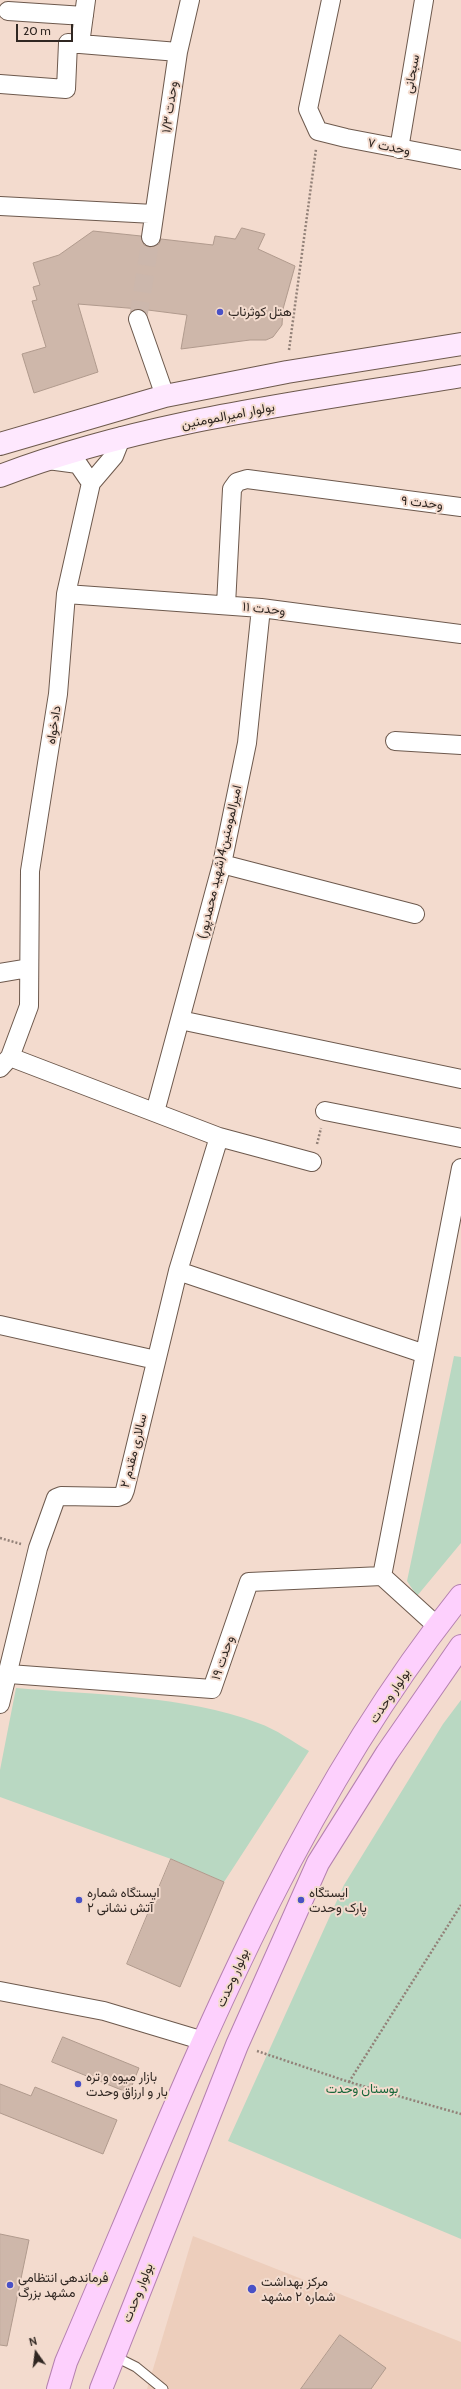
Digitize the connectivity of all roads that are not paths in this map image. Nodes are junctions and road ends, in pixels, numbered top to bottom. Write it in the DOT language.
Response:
graph roads {
  1 [pos="190,0"];
  2 [pos="331,0"];
  3 [pos="424,0"];
  4 [pos="85,8"];
  5 [pos="8,11"];
  6 [pos="80,44"];
  7 [pos="178,52"];
  8 [pos="0,84"];
  9 [pos="399,149"];
  10 [pos="461,160"];
  11 [pos="0,206"];
  12 [pos="154,214"];
  13 [pos="151,237"];
  14 [pos="138,319"];
  15 [pos="461,344"];
  16 [pos="461,376"];
  17 [pos="165,396"];
  18 [pos="122,436"];
  19 [pos="0,444"];
  20 [pos="48,460"];
  21 [pos="0,476"];
  22 [pos="90,483"];
  23 [pos="461,507"];
  24 [pos="66,594"];
  25 [pos="226,605"];
  26 [pos="262,608"];
  27 [pos="461,634"];
  28 [pos="395,741"];
  29 [pos="461,745"];
  30 [pos="222,864"];
  31 [pos="414,914"];
  32 [pos="28,968"];
  33 [pos="0,973"];
  34 [pos="180,1020"];
  35 [pos="5,1063"];
  36 [pos="461,1079"];
  37 [pos="325,1111"];
  38 [pos="155,1112"];
  39 [pos="220,1137"];
  40 [pos="461,1138"];
  41 [pos="312,1162"];
  42 [pos="461,1168"];
  43 [pos="178,1271"];
  44 [pos="0,1325"];
  45 [pos="425,1354"];
  46 [pos="156,1360"];
  47 [pos="382,1576"];
  48 [pos="461,1596"];
  49 [pos="437,1626"];
  50 [pos="461,1646"];
  51 [pos="9,1674"];
  52 [pos="0,1704"];
  53 [pos="0,1991"];
  54 [pos="204,2041"];
  55 [pos="66,2362"];
  56 [pos="106,2376"];
  57 [pos="50,2389"];
  58 [pos="58,2389"];
  59 [pos="163,2389"];
  1 -- 7 [label="street, وحدت ۱/۳"];
  2 -- 9 [label="street, وحدت ۷"];
  3 -- 9 [label="street, سبحانی"];
  4 -- 5 [label="street"];
  4 -- 6 [label="street"];
  6 -- 7 [label="street"];
  6 -- 8 [label="street"];
  7 -- 12 [label="street, وحدت ۱/۳"];
  9 -- 10 [label="street, وحدت ۷"];
  11 -- 12 [label="street"];
  12 -- 13 [label="street, وحدت ۱/۳"];
  14 -- 17 [label="street"];
  15 -- 17 [label="street"];
  16 -- 18 [label="street, بولوار امیرالمومنین"];
  17 -- 19 [label="street"];
  18 -- 20 [label="street, بولوار امیرالمومنین"];
  18 -- 22 [label="street"];
  20 -- 21 [label="street, بولوار امیرالمومنین"];
  20 -- 22 [label="street"];
  22 -- 24 [label="street, دادخواه"];
  23 -- 25 [label="street, وحدت ۹"];
  24 -- 25 [label="street, وحدت ۱۱"];
  24 -- 32 [label="street, دادخواه"];
  25 -- 26 [label="street, وحدت ۱۱"];
  26 -- 27 [label="street, وحدت ۱۱"];
  26 -- 30 [label="street, امیرالمومنین4(شهید محمدپور)"];
  28 -- 29 [label="street"];
  30 -- 31 [label="street"];
  30 -- 34 [label="street, امیرالمومنین4(شهید محمدپور)"];
  32 -- 33 [label="street"];
  32 -- 35 [label="street, دادخواه"];
  34 -- 36 [label="street"];
  34 -- 38 [label="street, امیرالمومنین4(شهید محمدپور)"];
  35 -- 38 [label="street"];
  37 -- 40 [label="street"];
  38 -- 39 [label="street"];
  39 -- 41 [label="street"];
  39 -- 43 [label="street, سالاری مقدم ۲"];
  42 -- 45 [label="street"];
  43 -- 45 [label="street"];
  43 -- 46 [label="street, سالاری مقدم ۲"];
  44 -- 46 [label="street"];
  45 -- 47 [label="street"];
  46 -- 51 [label="street, سالاری مقدم ۲"];
  47 -- 49 [label="street"];
  47 -- 51 [label="street, وحدت ۱۹"];
  48 -- 49 [label="main road, بولوار وحدت"];
  49 -- 54 [label="main road, بولوار وحدت"];
  50 -- 56 [label="main road, بولوار وحدت"];
  51 -- 52 [label="street, سالاری مقدم ۲"];
  53 -- 54 [label="street"];
  54 -- 55 [label="main road, بولوار وحدت"];
  55 -- 57 [label="main road"];
  55 -- 58 [label="main road, بولوار وحدت"];
  56 -- 59 [label="lane"];
}
